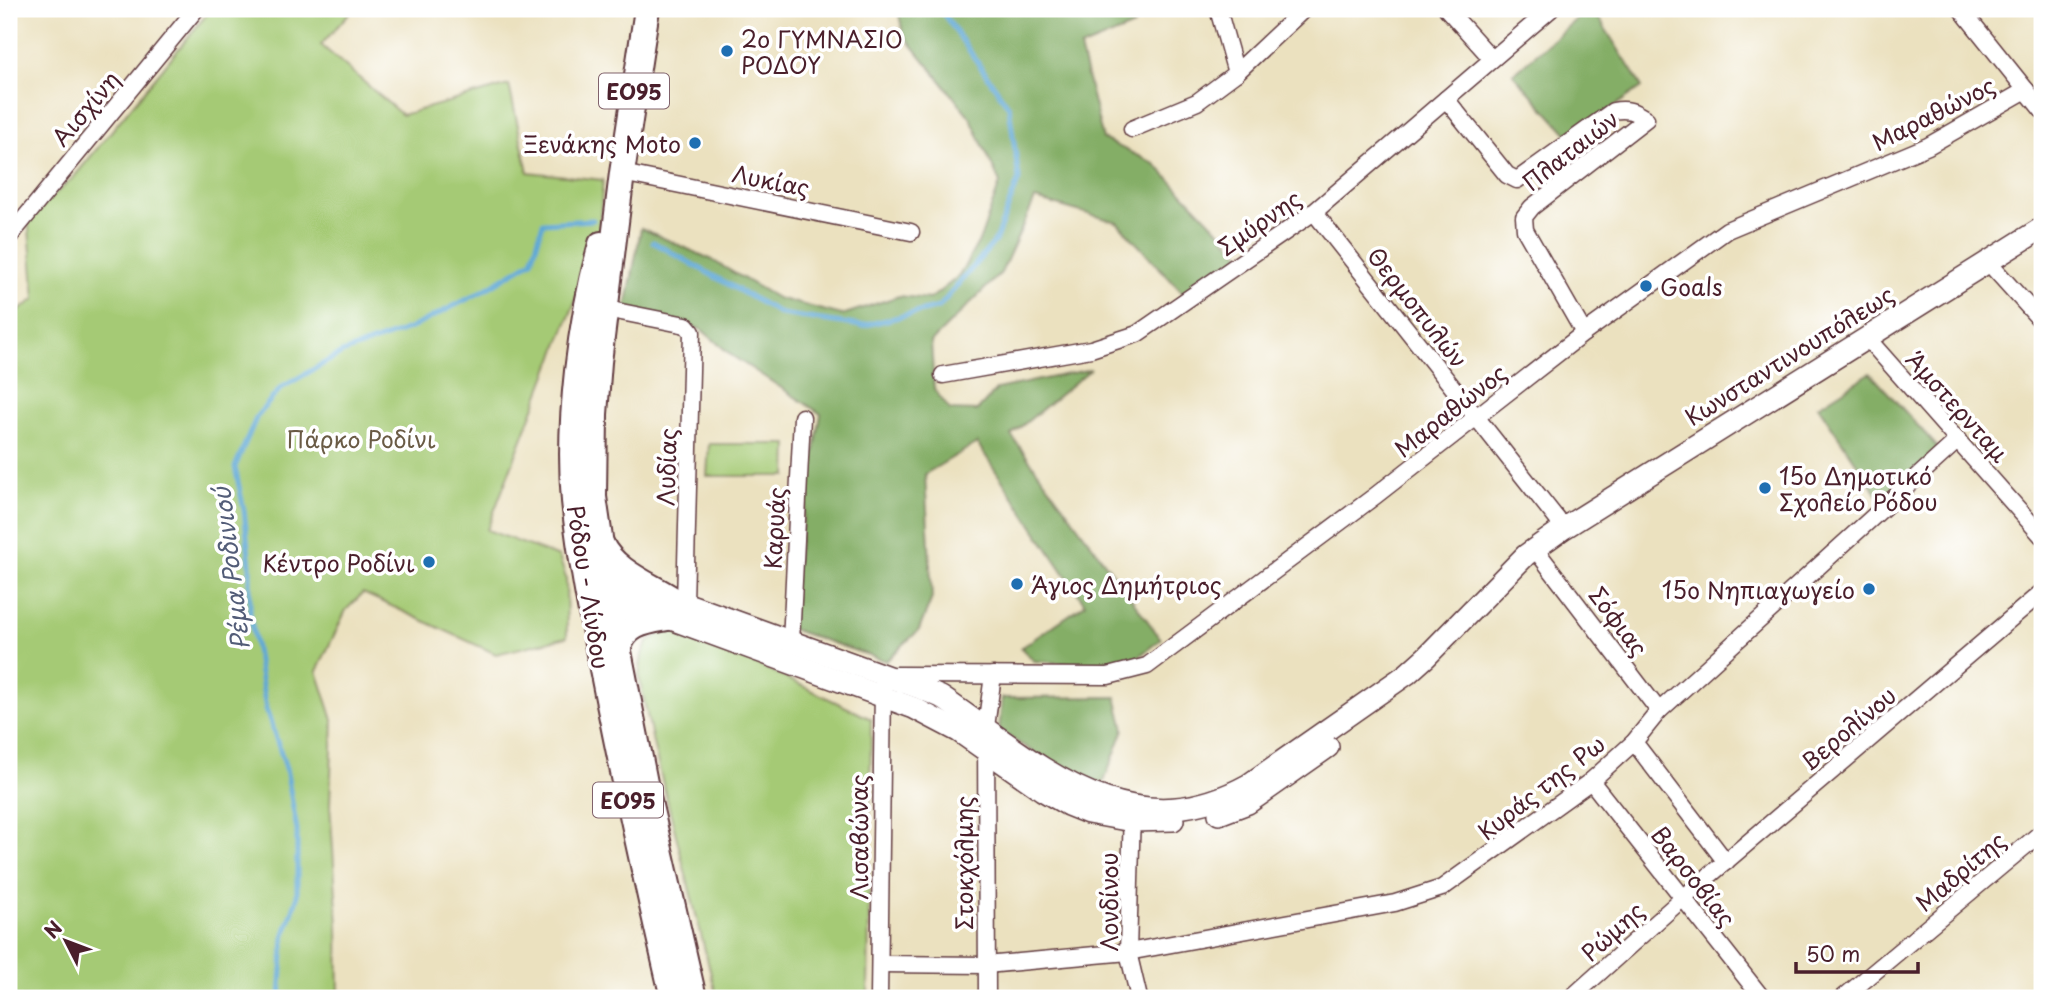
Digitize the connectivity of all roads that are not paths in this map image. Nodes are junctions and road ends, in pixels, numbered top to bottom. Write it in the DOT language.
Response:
graph roads {
  1 [pos="196,9"];
  2 [pos="647,9"];
  3 [pos="1218,9"];
  4 [pos="1304,9"];
  5 [pos="1447,9"];
  6 [pos="1551,9"];
  7 [pos="1961,9"];
  8 [pos="1492,60"];
  9 [pos="1236,73"];
  10 [pos="2026,90"];
  11 [pos="1446,99"];
  12 [pos="2042,110"];
  13 [pos="1132,129"];
  14 [pos="622,173"];
  15 [pos="1314,212"];
  16 [pos="2042,228"];
  17 [pos="911,232"];
  18 [pos="9,237"];
  19 [pos="1988,262"];
  20 [pos="606,309"];
  21 [pos="2042,322"];
  22 [pos="1584,333"];
  23 [pos="1867,338"];
  24 [pos="943,375"];
  25 [pos="802,417"];
  26 [pos="1477,418"];
  27 [pos="1958,440"];
  28 [pos="1564,528"];
  29 [pos="2042,536"];
  30 [pos="600,541"];
  31 [pos="1542,558"];
  32 [pos="2042,592"];
  33 [pos="601,600"];
  34 [pos="674,606"];
  35 [pos="792,642"];
  36 [pos="619,648"];
  37 [pos="993,675"];
  38 [pos="893,690"];
  39 [pos="1660,711"];
  40 [pos="986,727"];
  41 [pos="1634,742"];
  42 [pos="986,751"];
  43 [pos="1591,781"];
  44 [pos="1132,813"];
  45 [pos="2042,832"];
  46 [pos="1726,862"];
  47 [pos="1683,898"];
  48 [pos="1128,951"];
  49 [pos="880,964"];
  50 [pos="986,965"];
  51 [pos="673,998"];
  52 [pos="694,998"];
  53 [pos="879,998"];
  54 [pos="987,998"];
  55 [pos="1139,998"];
  56 [pos="1571,998"];
  57 [pos="1762,998"];
  58 [pos="1843,998"];
  1 -- 18 [label="street, Αισχίνη"];
  2 -- 14 [label="main road, Ρόδου - Λίνδου / ΕΟ95"];
  3 -- 9 [label="street"];
  4 -- 9 [label="street"];
  5 -- 8 [label="street"];
  6 -- 8 [label="street, Σμύρνης"];
  7 -- 10 [label="street"];
  8 -- 11 [label="street, Σμύρνης"];
  9 -- 13 [label="street"];
  10 -- 12 [label="street"];
  10 -- 22 [label="street, Μαραθώνος"];
  11 -- 15 [label="street, Σμύρνης"];
  11 -- 22 [label="street, Πλαταιών"];
  14 -- 17 [label="street, Λυκίας"];
  14 -- 20 [label="main road, Ρόδου - Λίνδου / ΕΟ95"];
  14 -- 33 [label="main road, Ρόδου - Λίνδου / ΕΟ95"];
  15 -- 24 [label="street, Σμύρνης"];
  15 -- 26 [label="street, Θερμοπυλών"];
  16 -- 19 [label="main road, Κωνσταντινουπόλεως"];
  19 -- 21 [label="street"];
  19 -- 23 [label="main road, Κωνσταντινουπόλεως"];
  20 -- 30 [label="main road, Ρόδου - Λίνδου / ΕΟ95"];
  20 -- 34 [label="street, Λυδίας"];
  22 -- 26 [label="street, Μαραθώνος"];
  23 -- 27 [label="street, Άμστερνταμ"];
  23 -- 28 [label="main road, Κωνσταντινουπόλεως"];
  25 -- 35 [label="street, Καρυάς"];
  26 -- 28 [label="street, Θερμοπυλών"];
  26 -- 37 [label="street, Μαραθώνος"];
  27 -- 29 [label="street, Άμστερνταμ"];
  27 -- 39 [label="street, Κυράς της Ρω"];
  28 -- 31 [label="main road, Κωνσταντινουπόλεως"];
  28 -- 44 [label="main road, Κωνσταντινουπόλεως"];
  30 -- 33 [label="main road, Ρόδου - Λίνδου / ΕΟ95"];
  30 -- 34 [label="main road"];
  31 -- 39 [label="street, Σόφιας"];
  31 -- 44 [label="main road, Κωνσταντινουπόλεως"];
  32 -- 46 [label="street, Βερολίνου"];
  33 -- 34 [label="main road"];
  33 -- 36 [label="main road, Ρόδου - Λίνδου / ΕΟ95"];
  33 -- 51 [label="main road, Ρόδου - Λίνδου / ΕΟ95"];
  34 -- 35 [label="main road"];
  34 -- 36 [label="main road"];
  34 -- 38 [label="main road"];
  35 -- 38 [label="main road"];
  36 -- 52 [label="main road, Ρόδου - Λίνδου / ΕΟ95"];
  37 -- 38 [label="street, Μαραθώνος"];
  37 -- 40 [label="street, Στοκχόλμης"];
  38 -- 40 [label="main road, Κωνσταντινουπόλεως"];
  38 -- 42 [label="main road, Κωνσταντινουπόλεως"];
  38 -- 49 [label="street, Λισαβώνας"];
  39 -- 41 [label="street, Κυράς της Ρω"];
  40 -- 42 [label="street, Στοκχόλμης"];
  40 -- 44 [label="main road, Κωνσταντινουπόλεως"];
  41 -- 43 [label="street, Κυράς της Ρω"];
  41 -- 46 [label="street"];
  42 -- 44 [label="main road, Κωνσταντινουπόλεως"];
  42 -- 50 [label="street, Στοκχόλμης"];
  43 -- 47 [label="street, Βαρσοβίας"];
  43 -- 48 [label="street, Κυράς της Ρω"];
  44 -- 48 [label="street, Λονδίνου"];
  45 -- 58 [label="street, Μαδρίτης"];
  46 -- 47 [label="street, Βερολίνου"];
  47 -- 56 [label="street, Ρώμης"];
  47 -- 57 [label="street, Βαρσοβίας"];
  48 -- 50 [label="street, Κυράς της Ρω"];
  48 -- 55 [label="street, Λονδίνου"];
  49 -- 50 [label="street, Κυράς της Ρω"];
  49 -- 53 [label="street, Λισαβώνας"];
  50 -- 54 [label="street, Στοκχόλμης"];
}
